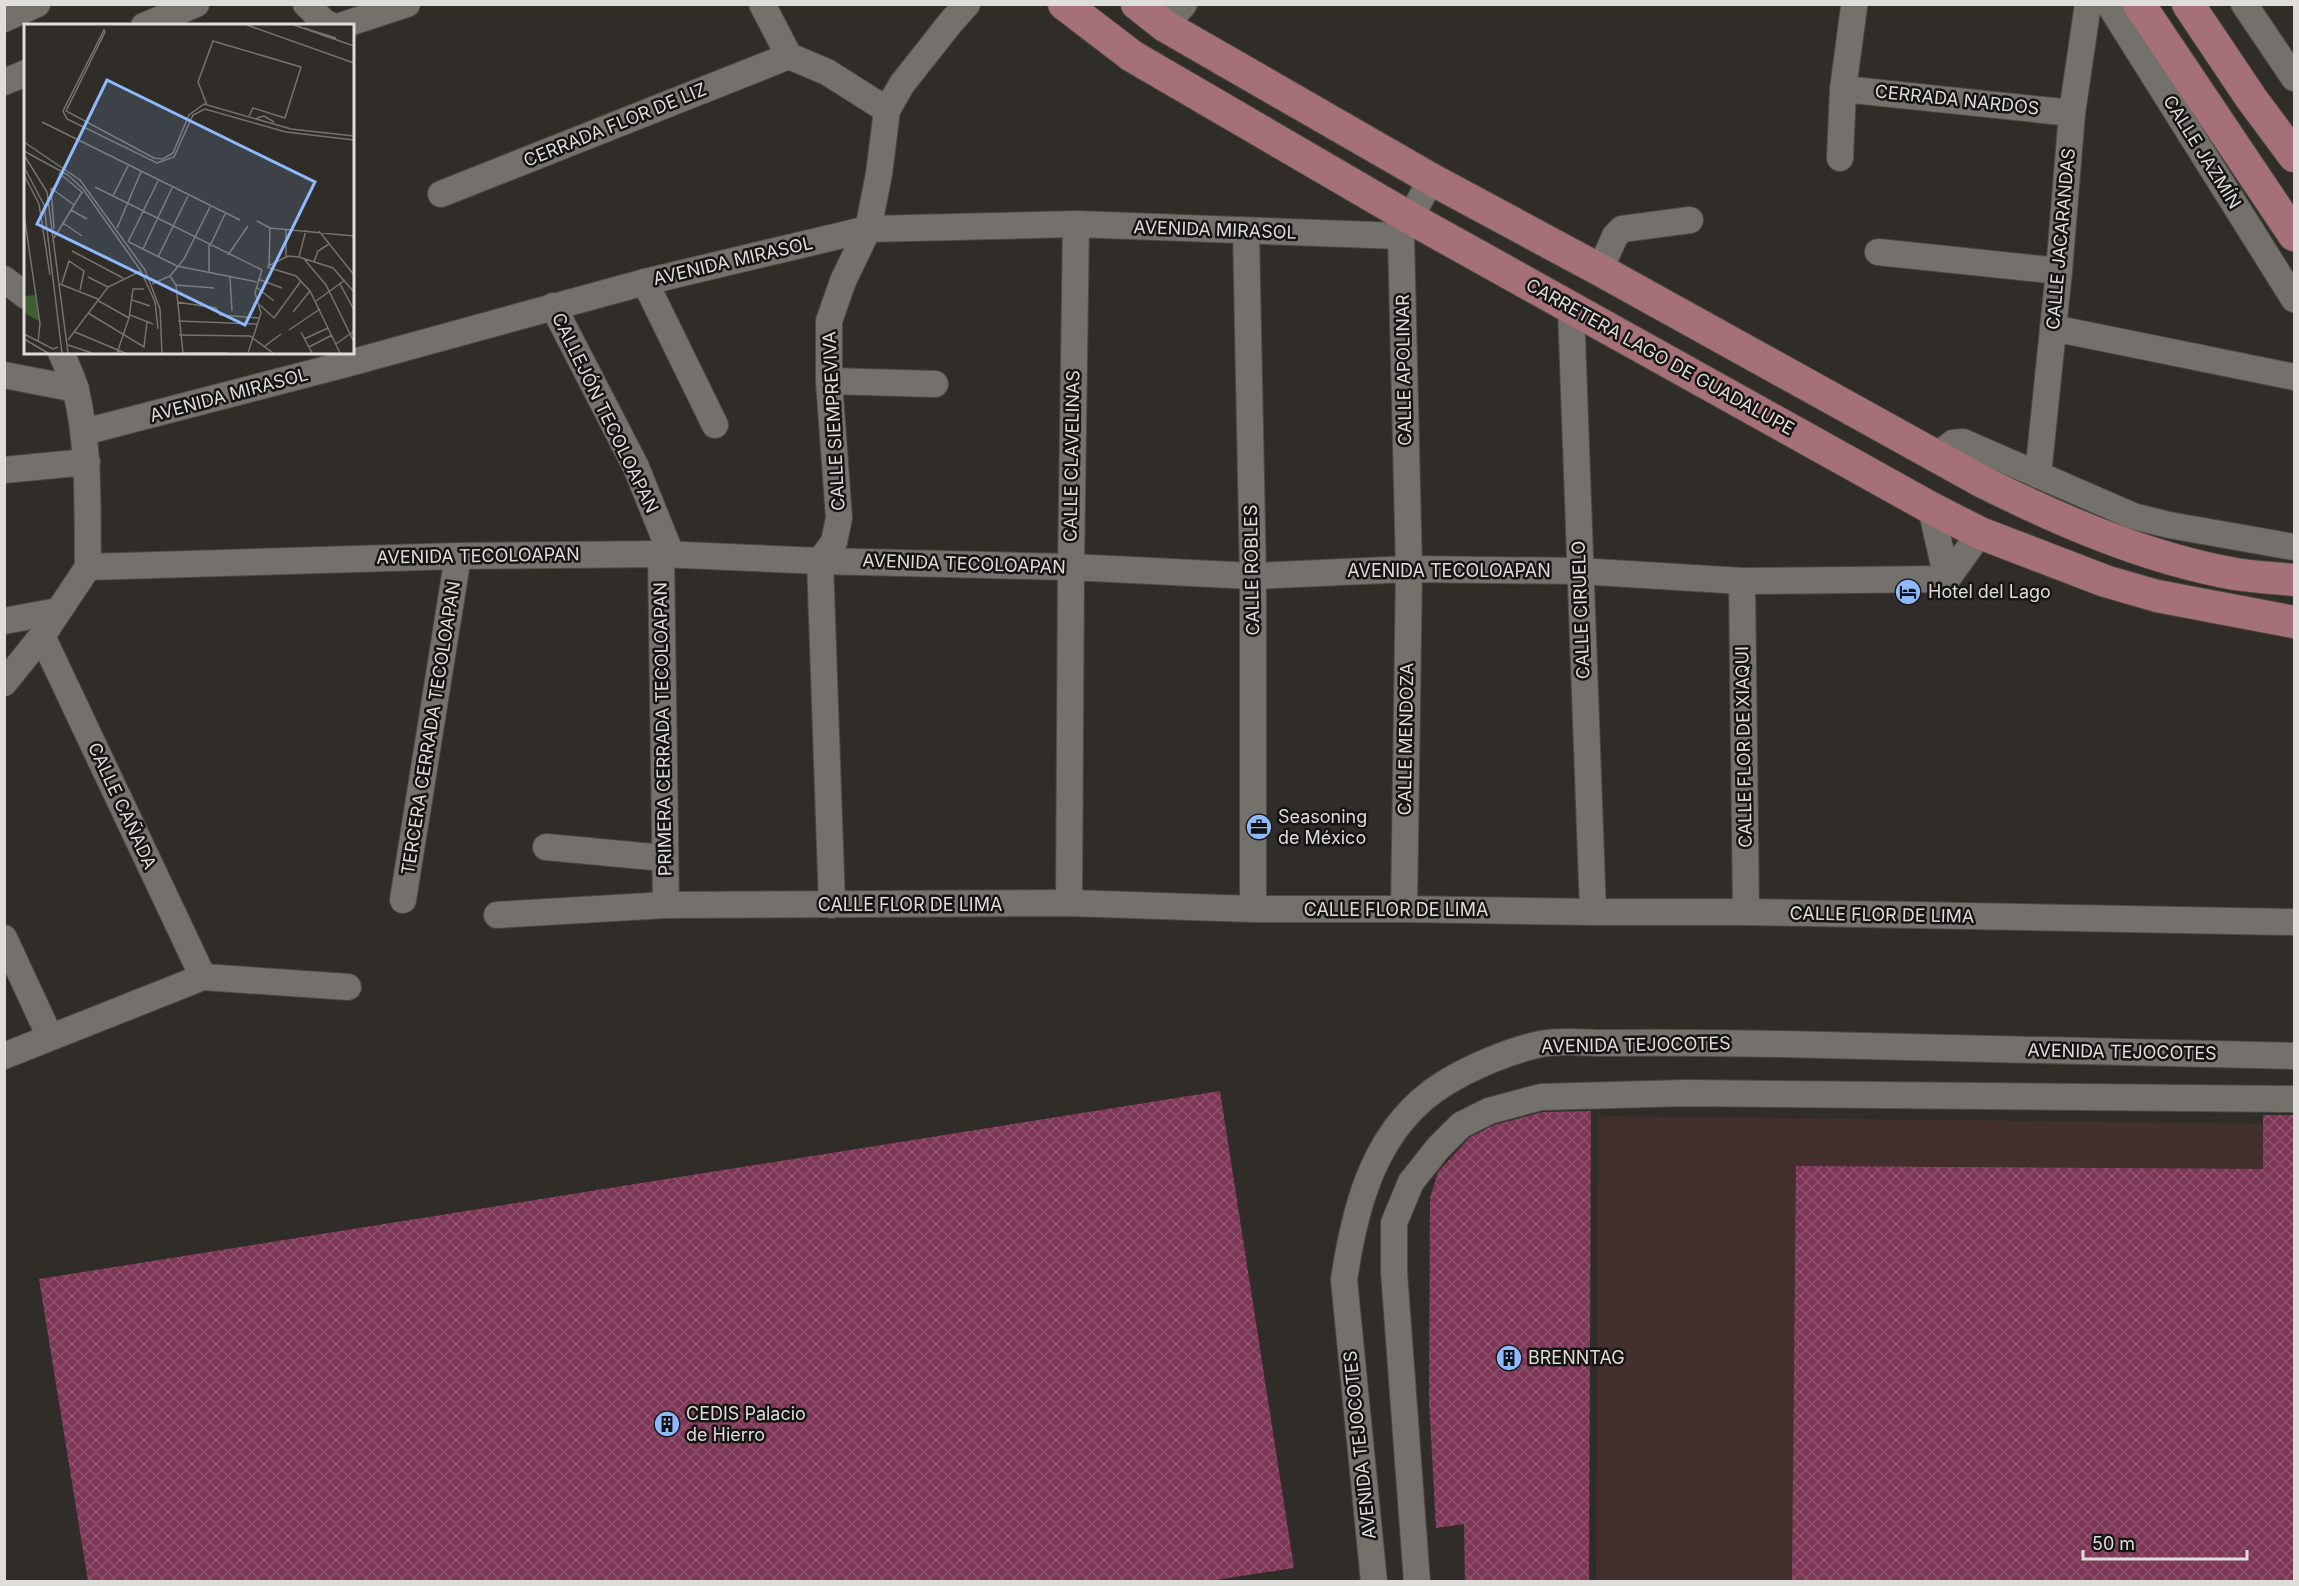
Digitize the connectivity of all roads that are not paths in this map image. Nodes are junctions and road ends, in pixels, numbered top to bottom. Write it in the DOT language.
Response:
graph roads {
  1 [pos="37,4"];
  2 [pos="196,4"];
  3 [pos="306,4"];
  4 [pos="407,4"];
  5 [pos="762,4"];
  6 [pos="967,4"];
  7 [pos="1064,4"];
  8 [pos="1137,4"];
  9 [pos="2088,4"];
  10 [pos="2109,4"];
  11 [pos="2139,4"];
  12 [pos="2188,4"];
  13 [pos="2244,4"];
  14 [pos="1854,7"];
  15 [pos="1174,15"];
  16 [pos="4,19"];
  17 [pos="149,24"];
  18 [pos="328,24"];
  19 [pos="346,24"];
  20 [pos="789,56"];
  21 [pos="24,74"];
  22 [pos="2295,78"];
  23 [pos="4,82"];
  24 [pos="1853,89"];
  25 [pos="888,110"];
  26 [pos="2072,112"];
  27 [pos="2295,156"];
  28 [pos="1840,158"];
  29 [pos="1431,179"];
  30 [pos="441,194"];
  31 [pos="1690,219"];
  32 [pos="1076,224"];
  33 [pos="1405,227"];
  34 [pos="867,229"];
  35 [pos="1246,231"];
  36 [pos="2295,235"];
  37 [pos="1878,252"];
  38 [pos="1600,270"];
  39 [pos="2059,271"];
  40 [pos="4,279"];
  41 [pos="645,282"];
  42 [pos="24,294"];
  43 [pos="2295,299"];
  44 [pos="553,306"];
  45 [pos="1571,309"];
  46 [pos="2053,328"];
  47 [pos="62,354"];
  48 [pos="342,358"];
  49 [pos="4,375"];
  50 [pos="2295,377"];
  51 [pos="829,381"];
  52 [pos="935,384"];
  53 [pos="76,389"];
  54 [pos="715,425"];
  55 [pos="84,432"];
  56 [pos="1941,458"];
  57 [pos="87,462"];
  58 [pos="4,470"];
  59 [pos="2037,475"];
  60 [pos="1931,508"];
  61 [pos="1980,532"];
  62 [pos="2295,547"];
  63 [pos="666,554"];
  64 [pos="458,556"];
  65 [pos="820,561"];
  66 [pos="88,567"];
  67 [pos="1071,567"];
  68 [pos="1409,569"];
  69 [pos="1579,571"];
  70 [pos="1253,576"];
  71 [pos="1947,579"];
  72 [pos="2295,580"];
  73 [pos="1742,581"];
  74 [pos="58,611"];
  75 [pos="4,621"];
  76 [pos="2295,622"];
  77 [pos="42,636"];
  78 [pos="4,683"];
  79 [pos="546,847"];
  80 [pos="664,858"];
  81 [pos="403,900"];
  82 [pos="1069,903"];
  83 [pos="666,905"];
  84 [pos="832,905"];
  85 [pos="1253,909"];
  86 [pos="1404,909"];
  87 [pos="1593,912"];
  88 [pos="1746,912"];
  89 [pos="498,915"];
  90 [pos="2295,922"];
  91 [pos="4,938"];
  92 [pos="203,977"];
  93 [pos="348,987"];
  94 [pos="50,1036"];
  95 [pos="4,1056"];
  96 [pos="2295,1056"];
  97 [pos="2295,1099"];
  98 [pos="1374,1581"];
  99 [pos="1418,1581"];
  1 -- 16 [label="street"];
  2 -- 17 [label="street"];
  3 -- 18 [label="street"];
  4 -- 19 [label="street"];
  5 -- 20 [label="street"];
  6 -- 25 [label="street, CALLE SIEMPREVIVA"];
  7 -- 33 [label="main road, CARRETERA LAGO DE GUADALUPE"];
  8 -- 15 [label="main road"];
  9 -- 26 [label="street, CALLE JACARANDAS"];
  10 -- 43 [label="street, CALLE JAZMÍN"];
  11 -- 36 [label="main road"];
  12 -- 27 [label="main road"];
  13 -- 22 [label="street"];
  14 -- 24 [label="street"];
  15 -- 29 [label="main road"];
  20 -- 25 [label="street"];
  20 -- 30 [label="street, CERRADA FLOR DE LIZ"];
  21 -- 23 [label="street"];
  24 -- 26 [label="street, CERRADA NARDOS"];
  24 -- 28 [label="street"];
  25 -- 34 [label="street, CALLE SIEMPREVIVA"];
  26 -- 39 [label="street, CALLE JACARANDAS"];
  29 -- 33 [label="street, CALLE APOLINAR"];
  29 -- 38 [label="main road"];
  31 -- 38 [label="street"];
  32 -- 34 [label="street, AVENIDA MIRASOL"];
  32 -- 35 [label="street, AVENIDA MIRASOL"];
  32 -- 67 [label="street, CALLE CLAVELINAS"];
  33 -- 35 [label="street, AVENIDA MIRASOL"];
  33 -- 45 [label="main road, CARRETERA LAGO DE GUADALUPE"];
  33 -- 68 [label="street, CALLE APOLINAR"];
  34 -- 41 [label="street, AVENIDA MIRASOL"];
  34 -- 51 [label="street, CALLE SIEMPREVIVA"];
  35 -- 70 [label="street, CALLE ROBLES"];
  37 -- 39 [label="street"];
  38 -- 56 [label="main road"];
  39 -- 46 [label="street, CALLE JACARANDAS"];
  40 -- 42 [label="street"];
  41 -- 44 [label="street, AVENIDA MIRASOL"];
  41 -- 54 [label="street"];
  44 -- 48 [label="street, AVENIDA MIRASOL"];
  44 -- 63 [label="street, CALLEJÓN TECOLOAPAN"];
  45 -- 60 [label="main road, CARRETERA LAGO DE GUADALUPE"];
  45 -- 69 [label="street, CALLE CIRUELO"];
  46 -- 50 [label="street"];
  46 -- 59 [label="street, CALLE JACARANDAS"];
  47 -- 53 [label="street"];
  48 -- 55 [label="street, AVENIDA MIRASOL"];
  49 -- 53 [label="street"];
  51 -- 52 [label="street"];
  51 -- 65 [label="street, CALLE SIEMPREVIVA"];
  53 -- 55 [label="street"];
  55 -- 57 [label="street"];
  56 -- 59 [label="street"];
  56 -- 72 [label="main road"];
  57 -- 58 [label="street"];
  57 -- 66 [label="street"];
  59 -- 62 [label="street"];
  60 -- 61 [label="main road, CARRETERA LAGO DE GUADALUPE"];
  60 -- 71 [label="street"];
  61 -- 71 [label="street"];
  61 -- 76 [label="main road, CARRETERA LAGO DE GUADALUPE"];
  63 -- 64 [label="street, AVENIDA TECOLOAPAN"];
  63 -- 65 [label="street, AVENIDA TECOLOAPAN"];
  63 -- 80 [label="street, PRIMERA CERRADA TECOLOAPAN"];
  64 -- 66 [label="street, AVENIDA TECOLOAPAN"];
  64 -- 81 [label="street, TERCERA CERRADA TECOLOAPAN"];
  65 -- 67 [label="street, AVENIDA TECOLOAPAN"];
  65 -- 84 [label="street"];
  66 -- 74 [label="street"];
  67 -- 70 [label="street, AVENIDA TECOLOAPAN"];
  67 -- 82 [label="street, CALLE CLAVELINAS"];
  68 -- 69 [label="street, AVENIDA TECOLOAPAN"];
  68 -- 70 [label="street, AVENIDA TECOLOAPAN"];
  68 -- 86 [label="street, CALLE MENDOZA"];
  69 -- 73 [label="street, AVENIDA TECOLOAPAN"];
  69 -- 87 [label="street, CALLE CIRUELO"];
  70 -- 85 [label="street, CALLE ROBLES"];
  71 -- 73 [label="street, AVENIDA TECOLOAPAN"];
  73 -- 88 [label="street, CALLE FLOR DE XIAQUI"];
  74 -- 75 [label="street"];
  74 -- 77 [label="street"];
  77 -- 78 [label="street"];
  77 -- 92 [label="street, CALLE CAÑADA"];
  79 -- 80 [label="street"];
  80 -- 83 [label="street, PRIMERA CERRADA TECOLOAPAN"];
  82 -- 84 [label="street, CALLE FLOR DE LIMA"];
  82 -- 85 [label="street, CALLE FLOR DE LIMA"];
  83 -- 84 [label="street, CALLE FLOR DE LIMA"];
  83 -- 89 [label="street, CALLE FLOR DE LIMA"];
  85 -- 86 [label="street, CALLE FLOR DE LIMA"];
  86 -- 87 [label="street, CALLE FLOR DE LIMA"];
  87 -- 88 [label="street, CALLE FLOR DE LIMA"];
  88 -- 90 [label="street, CALLE FLOR DE LIMA"];
  91 -- 94 [label="street"];
  92 -- 93 [label="street"];
  92 -- 94 [label="street"];
  94 -- 95 [label="street"];
  96 -- 98 [label="street, AVENIDA TEJOCOTES"];
  97 -- 99 [label="street"];
}
